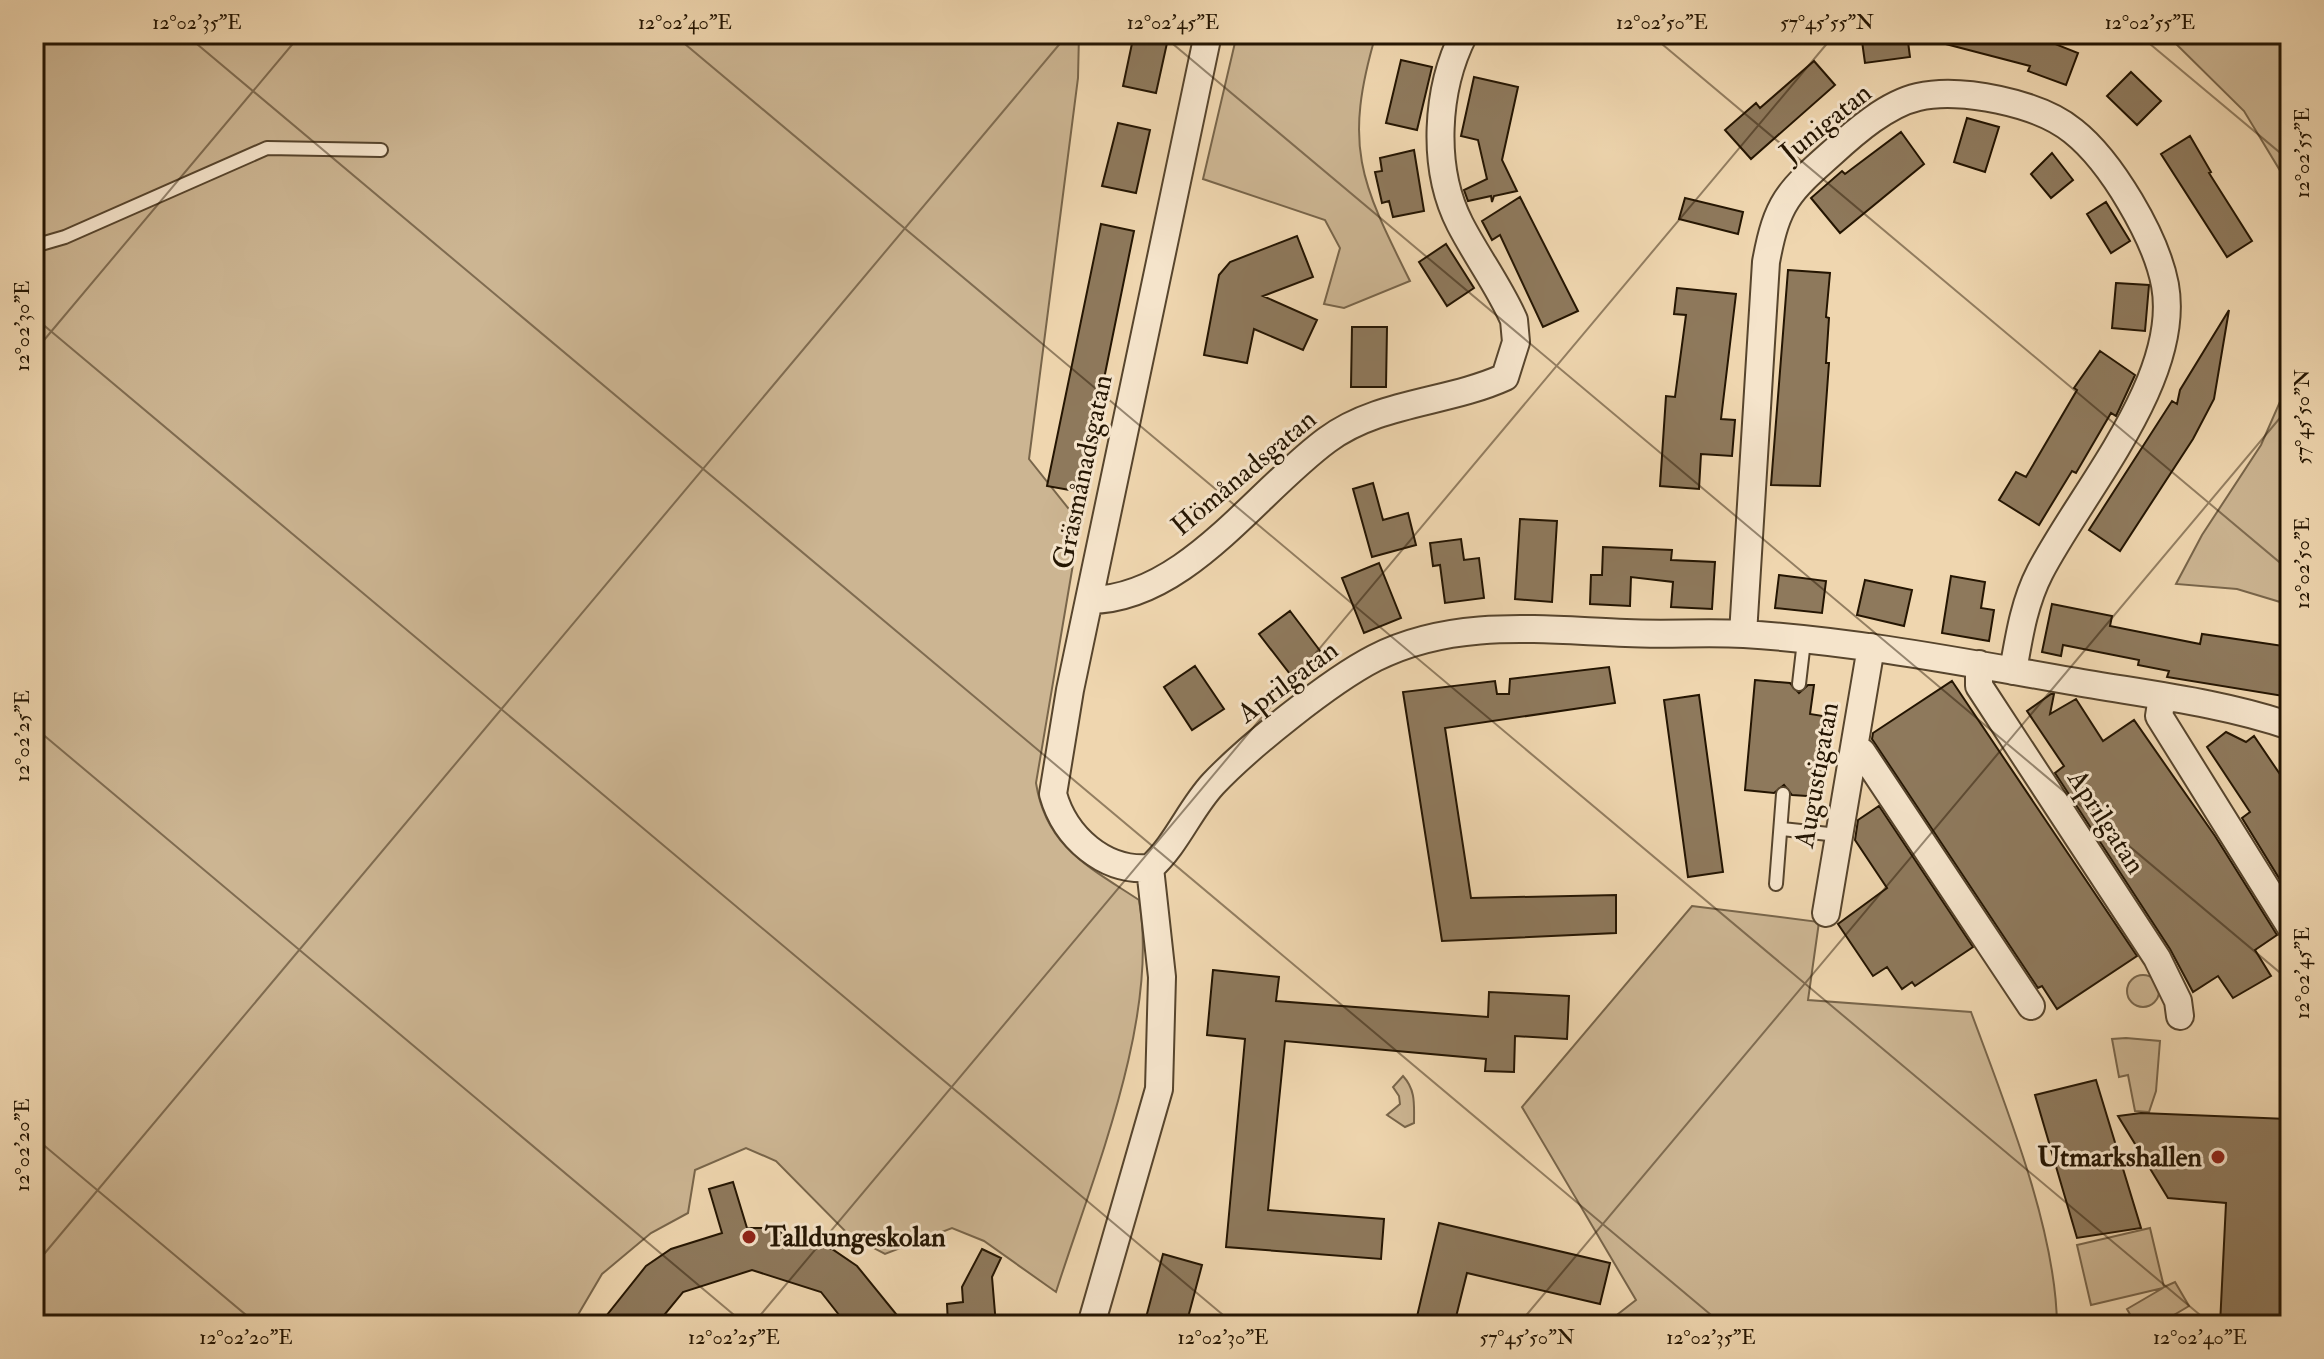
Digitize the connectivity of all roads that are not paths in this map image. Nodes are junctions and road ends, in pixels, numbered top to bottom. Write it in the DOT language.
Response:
graph roads {
  1 [pos="1208,34"];
  2 [pos="1464,34"];
  3 [pos="381,150"];
  4 [pos="34,246"];
  5 [pos="1090,600"];
  6 [pos="1743,634"];
  7 [pos="1804,641"];
  8 [pos="1871,647"];
  9 [pos="1979,664"];
  10 [pos="2013,671"];
  11 [pos="1799,684"];
  12 [pos="2162,697"];
  13 [pos="2290,726"];
  14 [pos="1855,751"];
  15 [pos="1783,794"];
  16 [pos="1782,829"];
  17 [pos="1838,835"];
  18 [pos="1150,868"];
  19 [pos="1776,884"];
  20 [pos="1826,913"];
  21 [pos="2290,926"];
  22 [pos="2031,1006"];
  23 [pos="2180,1016"];
  24 [pos="1091,1325"];
  1 -- 5 [label="street, Gräsmånadsgatan"];
  2 -- 5 [label="street, Hömånadsgatan"];
  3 -- 4 [label="lane"];
  5 -- 18 [label="street, Gräsmånadsgatan"];
  6 -- 7 [label="street, Aprilgatan"];
  6 -- 10 [label="street, Junigatan"];
  6 -- 18 [label="street, Aprilgatan"];
  7 -- 8 [label="street, Aprilgatan"];
  7 -- 11 [label="lane"];
  8 -- 9 [label="street, Aprilgatan"];
  8 -- 14 [label="street, Augustigatan"];
  9 -- 10 [label="street, Aprilgatan"];
  9 -- 23 [label="street, Aprilgatan"];
  10 -- 12 [label="street, Aprilgatan"];
  12 -- 13 [label="street, Aprilgatan"];
  12 -- 21 [label="street"];
  14 -- 17 [label="street, Augustigatan"];
  14 -- 22 [label="street"];
  15 -- 16 [label="lane"];
  16 -- 17 [label="lane"];
  16 -- 19 [label="lane"];
  17 -- 20 [label="street, Augustigatan"];
  18 -- 24 [label="street"];
}
